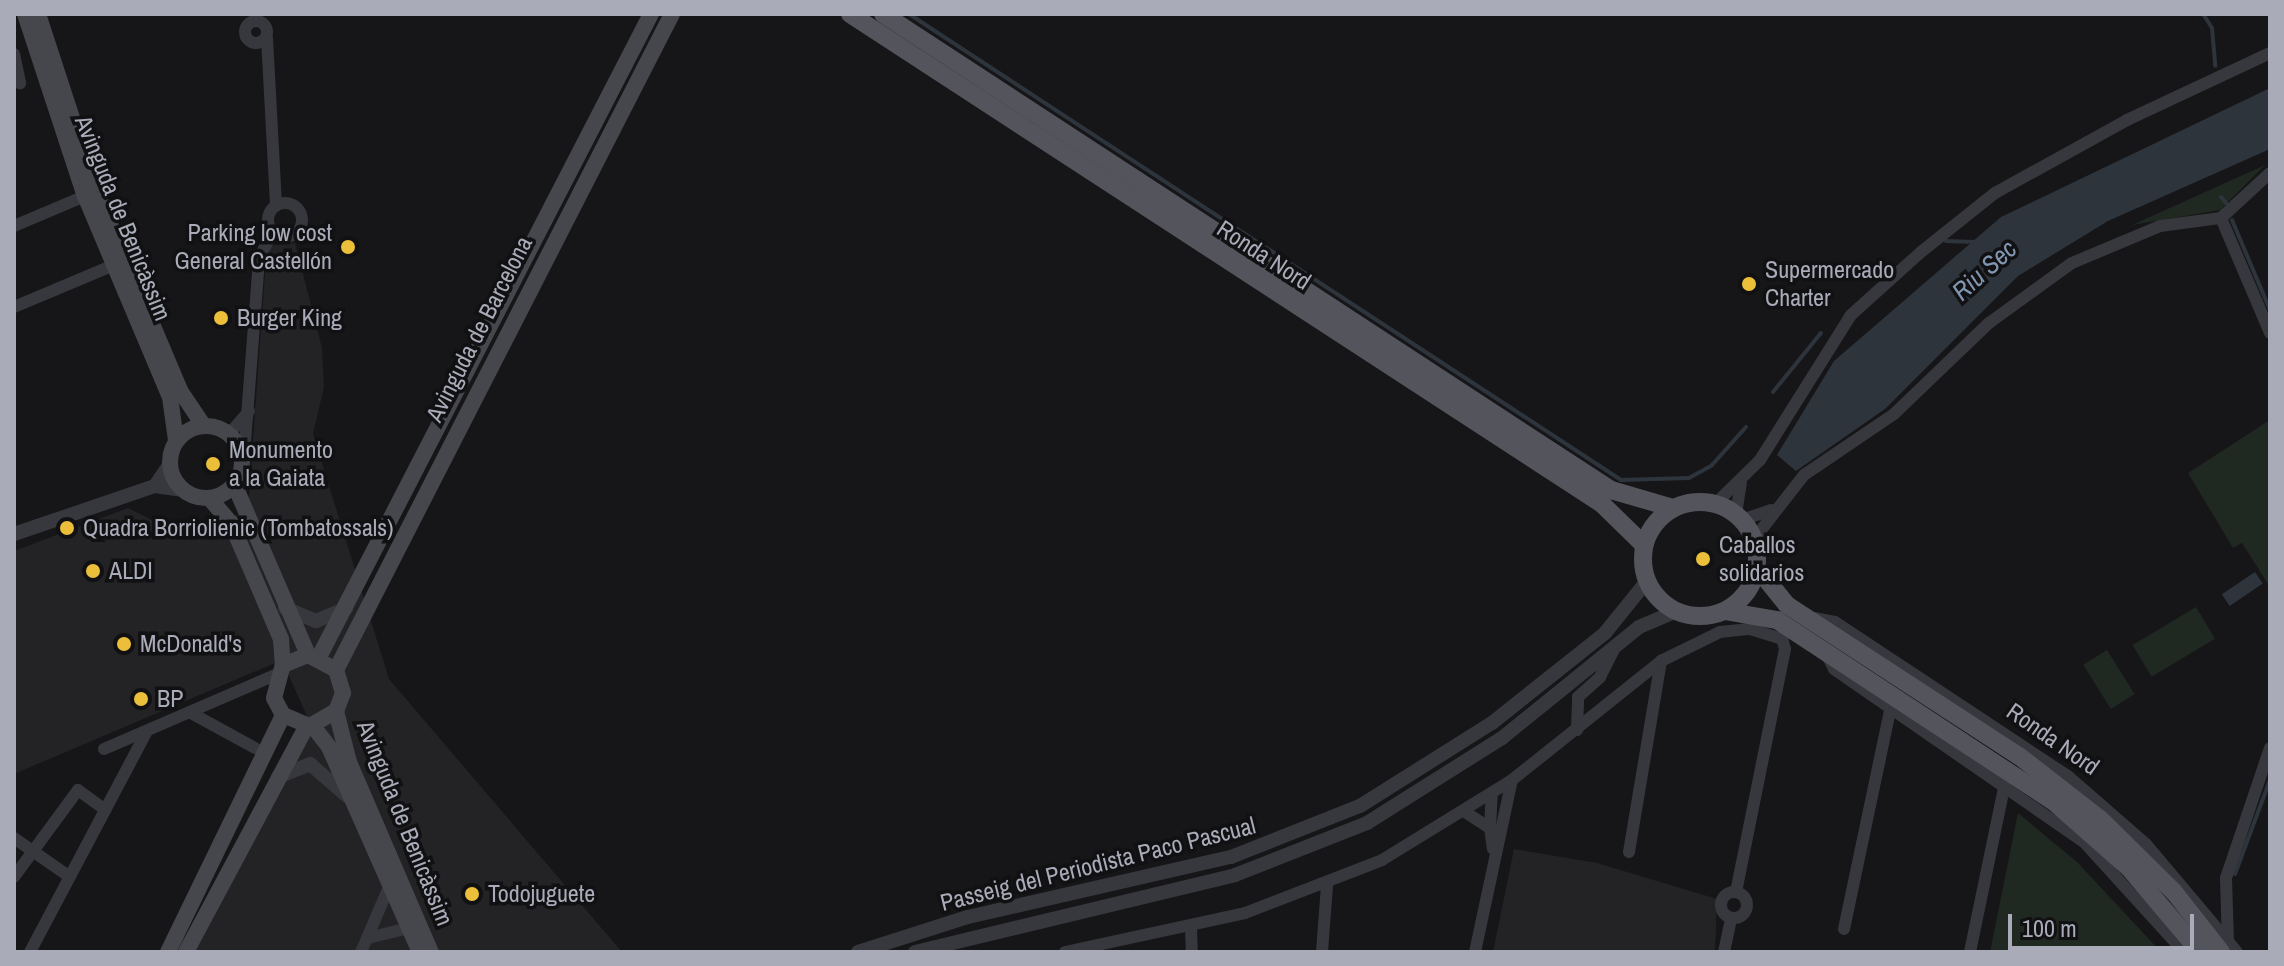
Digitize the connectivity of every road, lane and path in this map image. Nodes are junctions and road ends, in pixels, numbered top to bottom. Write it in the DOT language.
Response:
graph roads {
  1 [pos="25,14"];
  2 [pos="38,14"];
  3 [pos="651,14"];
  4 [pos="672,14"];
  5 [pos="850,14"];
  6 [pos="883,14"];
  7 [pos="261,41"];
  8 [pos="2270,53"];
  9 [pos="14,54"];
  10 [pos="43,78"];
  11 [pos="17,84"];
  12 [pos="2270,173"];
  13 [pos="85,196"];
  14 [pos="276,206"];
  15 [pos="2221,218"];
  16 [pos="14,226"];
  17 [pos="273,232"];
  18 [pos="114,265"];
  19 [pos="14,307"];
  20 [pos="2270,333"];
  21 [pos="250,408"];
  22 [pos="203,425"];
  23 [pos="230,433"];
  24 [pos="176,440"];
  25 [pos="169,465"];
  26 [pos="243,468"];
  27 [pos="1741,483"];
  28 [pos="155,486"];
  29 [pos="235,486"];
  30 [pos="182,490"];
  31 [pos="210,499"];
  32 [pos="1715,504"];
  33 [pos="1673,508"];
  34 [pos="1771,510"];
  35 [pos="1739,517"];
  36 [pos="14,534"];
  37 [pos="1754,539"];
  38 [pos="1644,545"];
  39 [pos="1758,569"];
  40 [pos="1647,581"];
  41 [pos="284,608"];
  42 [pos="346,608"];
  43 [pos="1725,611"];
  44 [pos="1675,612"];
  45 [pos="1615,648"];
  46 [pos="1824,649"];
  47 [pos="313,656"];
  48 [pos="1661,661"];
  49 [pos="280,670"];
  50 [pos="336,670"];
  51 [pos="245,691"];
  52 [pos="274,698"];
  53 [pos="1891,706"];
  54 [pos="336,711"];
  55 [pos="191,713"];
  56 [pos="283,715"];
  57 [pos="309,725"];
  58 [pos="1577,730"];
  59 [pos="147,731"];
  60 [pos="255,748"];
  61 [pos="2270,748"];
  62 [pos="104,749"];
  63 [pos="275,780"];
  64 [pos="1512,780"];
  65 [pos="2005,783"];
  66 [pos="1492,794"];
  67 [pos="347,796"];
  68 [pos="106,810"];
  69 [pos="1465,812"];
  70 [pos="1504,813"];
  71 [pos="1490,828"];
  72 [pos="14,838"];
  73 [pos="33,851"];
  74 [pos="1629,852"];
  75 [pos="1494,853"];
  76 [pos="14,877"];
  77 [pos="70,877"];
  78 [pos="1327,885"];
  79 [pos="389,887"];
  80 [pos="408,928"];
  81 [pos="1191,928"];
  82 [pos="1844,929"];
  83 [pos="368,938"];
  84 [pos="2229,949"];
  85 [pos="30,952"];
  86 [pos="168,952"];
  87 [pos="186,952"];
  88 [pos="361,952"];
  89 [pos="420,952"];
  90 [pos="431,952"];
  91 [pos="858,952"];
  92 [pos="915,952"];
  93 [pos="1065,952"];
  94 [pos="1192,952"];
  95 [pos="1322,952"];
  96 [pos="1475,952"];
  97 [pos="1724,952"];
  98 [pos="1970,952"];
  99 [pos="2184,952"];
  100 [pos="2200,952"];
  1 -- 10 [label="main road, Avinguda de Benicàssim"];
  2 -- 22 [label="main road, Avinguda de Benicàssim"];
  3 -- 42 [label="main road, Avinguda de Barcelona"];
  4 -- 50 [label="main road, Avinguda de Barcelona"];
  5 -- 38 [label="main road, Ronda Nord"];
  6 -- 33 [label="main road, Ronda Nord"];
  7 -- 14 [label="street"];
  8 -- 27 [label="street"];
  9 -- 11 [label="street"];
  10 -- 11 [label="street"];
  10 -- 13 [label="main road, Avinguda de Benicàssim"];
  12 -- 15 [label="street"];
  13 -- 16 [label="street"];
  13 -- 18 [label="main road, Avinguda de Benicàssim"];
  14 -- 17 [label="street"];
  14 -- 17 [label="street"];
  15 -- 20 [label="street"];
  15 -- 34 [label="street"];
  17 -- 21 [label="street"];
  18 -- 19 [label="street"];
  18 -- 24 [label="main road, Avinguda de Benicàssim"];
  21 -- 23 [label="street"];
  21 -- 26 [label="street"];
  22 -- 23 [label="main road"];
  22 -- 24 [label="main road"];
  23 -- 26 [label="main road"];
  24 -- 25 [label="main road"];
  25 -- 28 [label="street"];
  25 -- 30 [label="main road"];
  26 -- 29 [label="main road"];
  27 -- 32 [label="street"];
  27 -- 35 [label="street"];
  28 -- 30 [label="street"];
  28 -- 36 [label="street"];
  29 -- 31 [label="main road"];
  29 -- 41 [label="main road"];
  30 -- 31 [label="main road"];
  31 -- 49 [label="main road"];
  32 -- 33 [label="main road"];
  32 -- 35 [label="main road"];
  33 -- 38 [label="main road"];
  34 -- 35 [label="street"];
  34 -- 37 [label="street"];
  35 -- 37 [label="main road"];
  37 -- 39 [label="main road"];
  38 -- 40 [label="main road"];
  39 -- 43 [label="main road"];
  39 -- 84 [label="main road, Ronda Nord"];
  40 -- 44 [label="main road"];
  40 -- 91 [label="street, Passeig del Periodista Paco Pascual"];
  41 -- 42 [label="street"];
  41 -- 47 [label="main road"];
  42 -- 47 [label="main road, Avinguda de Barcelona"];
  43 -- 44 [label="main road"];
  43 -- 46 [label="main road"];
  44 -- 45 [label="street, Passeig del Periodista Paco Pascual"];
  45 -- 58 [label="street, Passeig del Periodista Paco Pascual"];
  45 -- 92 [label="street, Passeig del Periodista Paco Pascual"];
  46 -- 53 [label="street"];
  46 -- 100 [label="main road"];
  47 -- 49 [label="main road"];
  47 -- 50 [label="main road"];
  48 -- 58 [label="street"];
  48 -- 74 [label="street"];
  48 -- 97 [label="street"];
  49 -- 51 [label="street"];
  49 -- 52 [label="main road"];
  50 -- 54 [label="main road"];
  51 -- 52 [label="street"];
  51 -- 55 [label="street"];
  52 -- 56 [label="main road"];
  53 -- 65 [label="street"];
  53 -- 82 [label="street"];
  54 -- 57 [label="main road"];
  54 -- 90 [label="main road, Avinguda de Benicàssim"];
  55 -- 59 [label="street"];
  55 -- 60 [label="street"];
  56 -- 57 [label="main road"];
  56 -- 86 [label="main road"];
  57 -- 63 [label="main road"];
  57 -- 67 [label="main road, Avinguda de Benicàssim"];
  58 -- 64 [label="street"];
  59 -- 62 [label="street"];
  59 -- 68 [label="street"];
  61 -- 84 [label="street"];
  63 -- 67 [label="street"];
  63 -- 87 [label="main road"];
  64 -- 66 [label="street"];
  64 -- 70 [label="street"];
  65 -- 98 [label="street"];
  65 -- 99 [label="street"];
  66 -- 69 [label="street"];
  66 -- 70 [label="street"];
  66 -- 71 [label="street"];
  67 -- 79 [label="main road, Avinguda de Benicàssim"];
  68 -- 73 [label="street"];
  68 -- 77 [label="street"];
  69 -- 71 [label="street"];
  69 -- 78 [label="street"];
  70 -- 75 [label="street"];
  71 -- 75 [label="street"];
  72 -- 73 [label="street"];
  73 -- 76 [label="street"];
  73 -- 77 [label="street"];
  75 -- 96 [label="street"];
  77 -- 85 [label="street"];
  78 -- 81 [label="street"];
  78 -- 95 [label="street"];
  79 -- 80 [label="main road, Avinguda de Benicàssim"];
  79 -- 83 [label="street"];
  80 -- 83 [label="street"];
  80 -- 89 [label="main road, Avinguda de Benicàssim"];
  81 -- 93 [label="street"];
  81 -- 94 [label="street"];
  83 -- 88 [label="street"];
}
